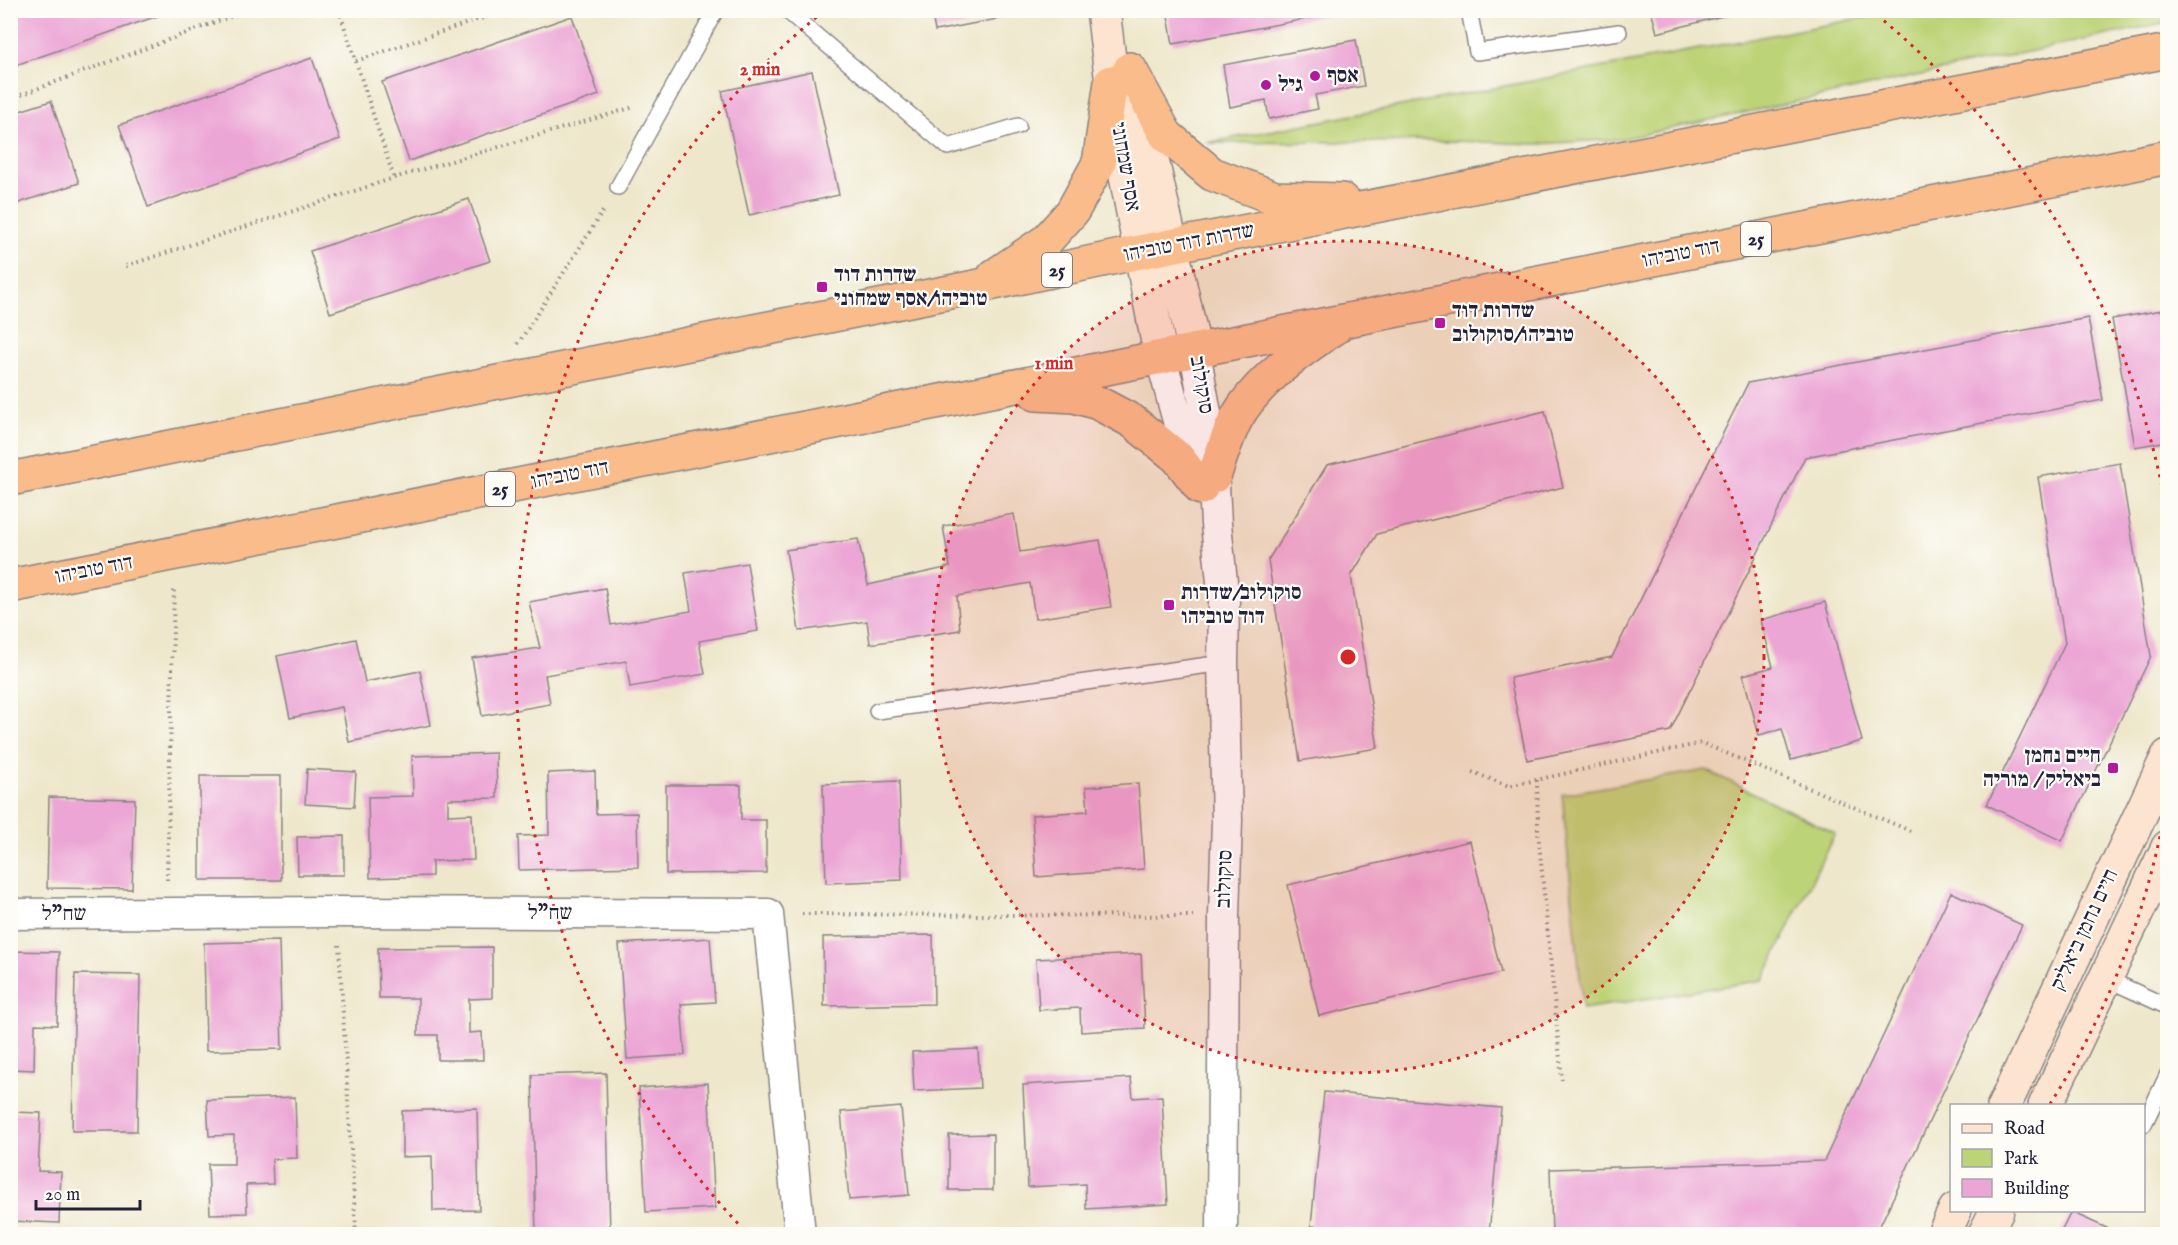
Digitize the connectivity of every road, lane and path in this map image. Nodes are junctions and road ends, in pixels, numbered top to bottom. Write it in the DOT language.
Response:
graph roads {
  1 [pos="339,10"];
  2 [pos="506,10"];
  3 [pos="716,10"];
  4 [pos="786,10"];
  5 [pos="1103,10"];
  6 [pos="1109,10"];
  7 [pos="1469,10"];
  8 [pos="245,11"];
  9 [pos="1620,32"];
  10 [pos="2168,51"];
  11 [pos="356,62"];
  12 [pos="1120,75"];
  13 [pos="669,96"];
  14 [pos="10,99"];
  15 [pos="1018,126"];
  16 [pos="2168,157"];
  17 [pos="394,178"];
  18 [pos="618,187"];
  19 [pos="1404,201"];
  20 [pos="1173,247"];
  21 [pos="1140,252"];
  22 [pos="126,266"];
  23 [pos="975,287"];
  24 [pos="1346,320"];
  25 [pos="1195,352"];
  26 [pos="1161,358"];
  27 [pos="493,383"];
  28 [pos="989,392"];
  29 [pos="10,479"];
  30 [pos="1208,482"];
  31 [pos="175,554"];
  32 [pos="10,586"];
  33 [pos="1223,663"];
  34 [pos="877,711"];
  35 [pos="2168,756"];
  36 [pos="1472,772"];
  37 [pos="1537,780"];
  38 [pos="1913,832"];
  39 [pos="2168,847"];
  40 [pos="337,912"];
  41 [pos="166,913"];
  42 [pos="10,914"];
  43 [pos="768,914"];
  44 [pos="1224,916"];
  45 [pos="2105,978"];
  46 [pos="2168,1007"];
  47 [pos="2168,1074"];
  48 [pos="1562,1080"];
  49 [pos="2005,1104"];
  50 [pos="2046,1104"];
  51 [pos="2145,1122"];
  52 [pos="1954,1212"];
  53 [pos="1996,1212"];
  54 [pos="357,1234"];
  55 [pos="800,1234"];
  56 [pos="1222,1234"];
  57 [pos="1944,1234"];
  58 [pos="1985,1234"];
  1 -- 11 [label="path"];
  2 -- 11 [label="path"];
  3 -- 13 [label="lane"];
  4 -- 15 [label="lane"];
  5 -- 12 [label="street, אסף שמחוני"];
  6 -- 12 [label="street, אסף שמחוני"];
  7 -- 9 [label="lane"];
  8 -- 14 [label="path"];
  10 -- 19 [label="highway, 25"];
  11 -- 17 [label="path"];
  12 -- 19 [label="highway"];
  12 -- 20 [label="street, אסף שמחוני"];
  12 -- 21 [label="street, אסף שמחוני"];
  12 -- 23 [label="highway"];
  13 -- 17 [label="path"];
  13 -- 18 [label="lane"];
  16 -- 24 [label="highway, דוד טוביהו / 25"];
  17 -- 22 [label="path"];
  18 -- 27 [label="path"];
  19 -- 20 [label="highway, שדרות דוד טוביהו / 25"];
  20 -- 21 [label="highway, שדרות דוד טוביהו / 25"];
  20 -- 25 [label="street, סוקולוב"];
  21 -- 23 [label="highway, שדרות דוד טוביהו / 25"];
  21 -- 26 [label="street, אסף שמחוני"];
  23 -- 27 [label="highway, 25"];
  24 -- 25 [label="highway, דוד טוביהו / 25"];
  24 -- 30 [label="highway"];
  25 -- 26 [label="highway, 25"];
  25 -- 30 [label="street, סוקולוב"];
  26 -- 28 [label="highway, 25"];
  26 -- 30 [label="street, סוקולוב"];
  27 -- 29 [label="highway, 25"];
  28 -- 30 [label="highway"];
  28 -- 31 [label="highway, דוד טוביהו / 25"];
  30 -- 33 [label="street, סוקולוב"];
  31 -- 32 [label="highway, דוד טוביהו / 25"];
  31 -- 41 [label="path"];
  33 -- 34 [label="lane"];
  33 -- 44 [label="street, סוקולוב"];
  35 -- 49 [label="street, חיים נחמן ביאליק"];
  36 -- 37 [label="path"];
  37 -- 38 [label="path"];
  37 -- 48 [label="path"];
  39 -- 45 [label="street, חיים נחמן ביאליק"];
  40 -- 41 [label="street, שח\"ל"];
  40 -- 43 [label="street, שח\"ל"];
  40 -- 54 [label="path"];
  41 -- 42 [label="street, שח\"ל"];
  43 -- 44 [label="path"];
  43 -- 55 [label="street"];
  44 -- 56 [label="street, סוקולוב"];
  45 -- 46 [label="lane"];
  45 -- 50 [label="street, חיים נחמן ביאליק"];
  47 -- 51 [label="lane"];
  52 -- 57 [label="street"];
  53 -- 58 [label="street"];
}
